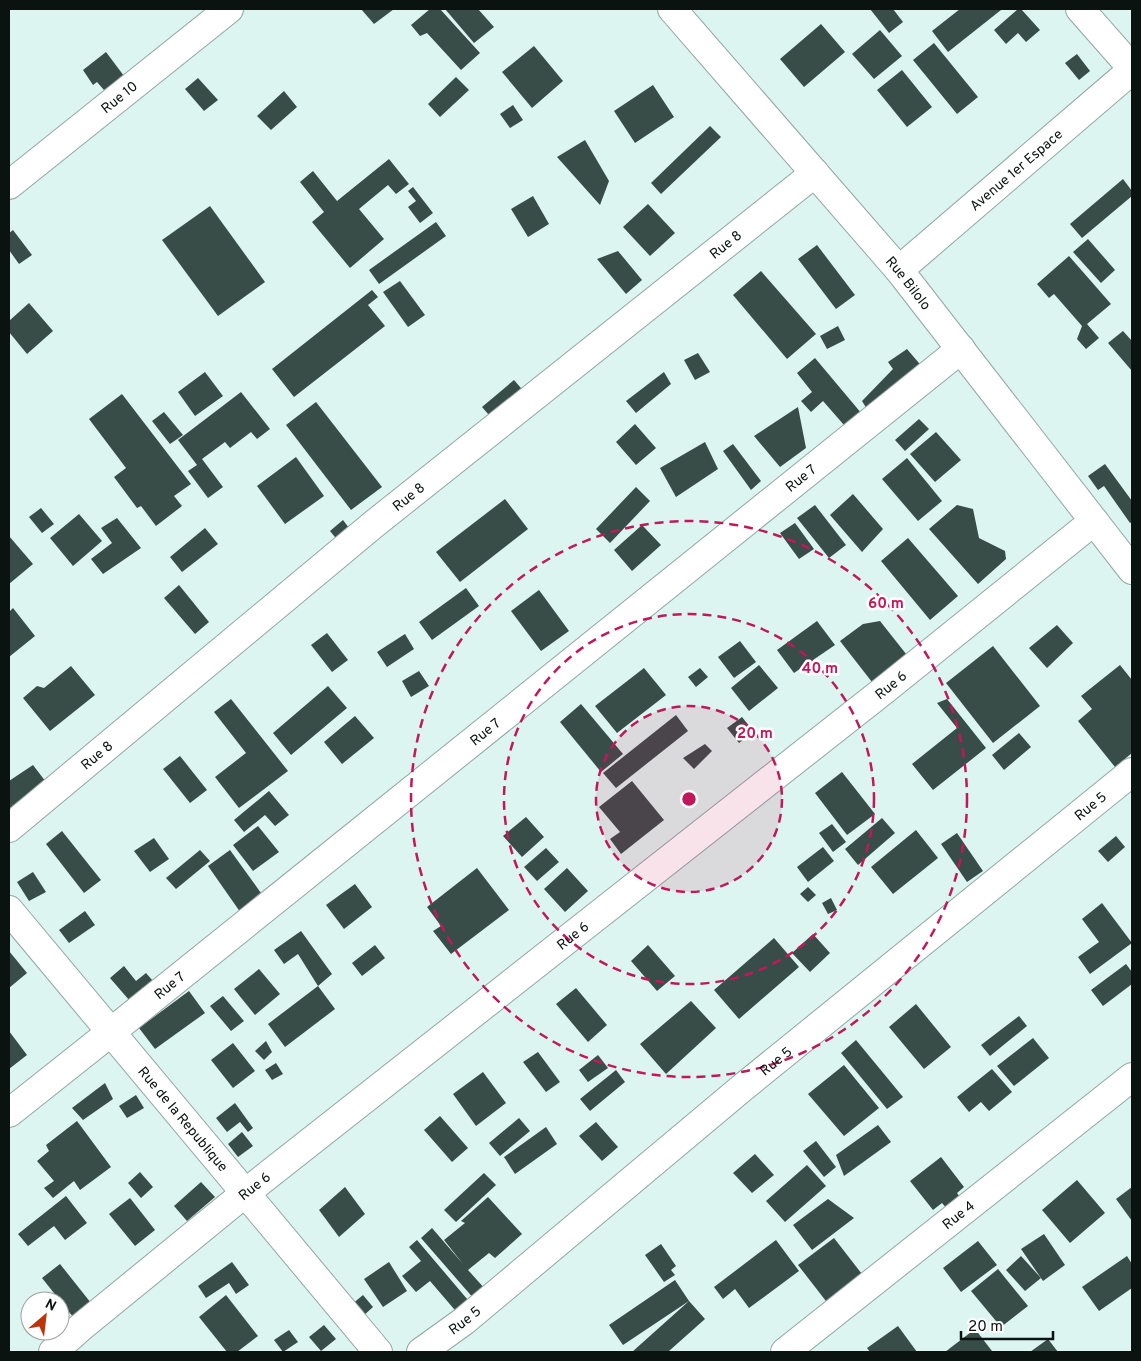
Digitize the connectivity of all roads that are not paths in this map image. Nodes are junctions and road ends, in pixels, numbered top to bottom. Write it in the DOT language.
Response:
graph roads {
  1 [pos="229,9"];
  2 [pos="672,9"];
  3 [pos="1080,9"];
  4 [pos="1132,69"];
  5 [pos="815,173"];
  6 [pos="9,185"];
  7 [pos="899,270"];
  8 [pos="961,349"];
  9 [pos="1094,520"];
  10 [pos="1132,570"];
  11 [pos="1132,772"];
  12 [pos="9,828"];
  13 [pos="9,910"];
  14 [pos="112,1032"];
  15 [pos="1132,1077"];
  16 [pos="9,1113"];
  17 [pos="244,1194"];
  18 [pos="53,1352"];
  19 [pos="378,1352"];
  20 [pos="421,1352"];
  21 [pos="785,1352"];
  1 -- 6 [label="street, Rue 10"];
  2 -- 5 [label="street, Rue Bilolo"];
  3 -- 4 [label="street"];
  4 -- 7 [label="street, Avenue 1er Espace"];
  5 -- 7 [label="street, Rue Bilolo"];
  5 -- 12 [label="street, Rue 8"];
  7 -- 8 [label="street, Rue Bilolo"];
  8 -- 9 [label="street, Rue Bilolo"];
  8 -- 14 [label="street, Rue 7"];
  9 -- 10 [label="street, Rue Bilolo"];
  9 -- 17 [label="street, Rue 6"];
  11 -- 20 [label="street, Rue 5"];
  13 -- 14 [label="street, Rue de la Republique"];
  14 -- 16 [label="street, Rue 7"];
  14 -- 17 [label="street, Rue de la Republique"];
  15 -- 21 [label="street, Rue 4"];
  17 -- 18 [label="street, Rue 6"];
  17 -- 19 [label="street, Rue de la Republique"];
}
